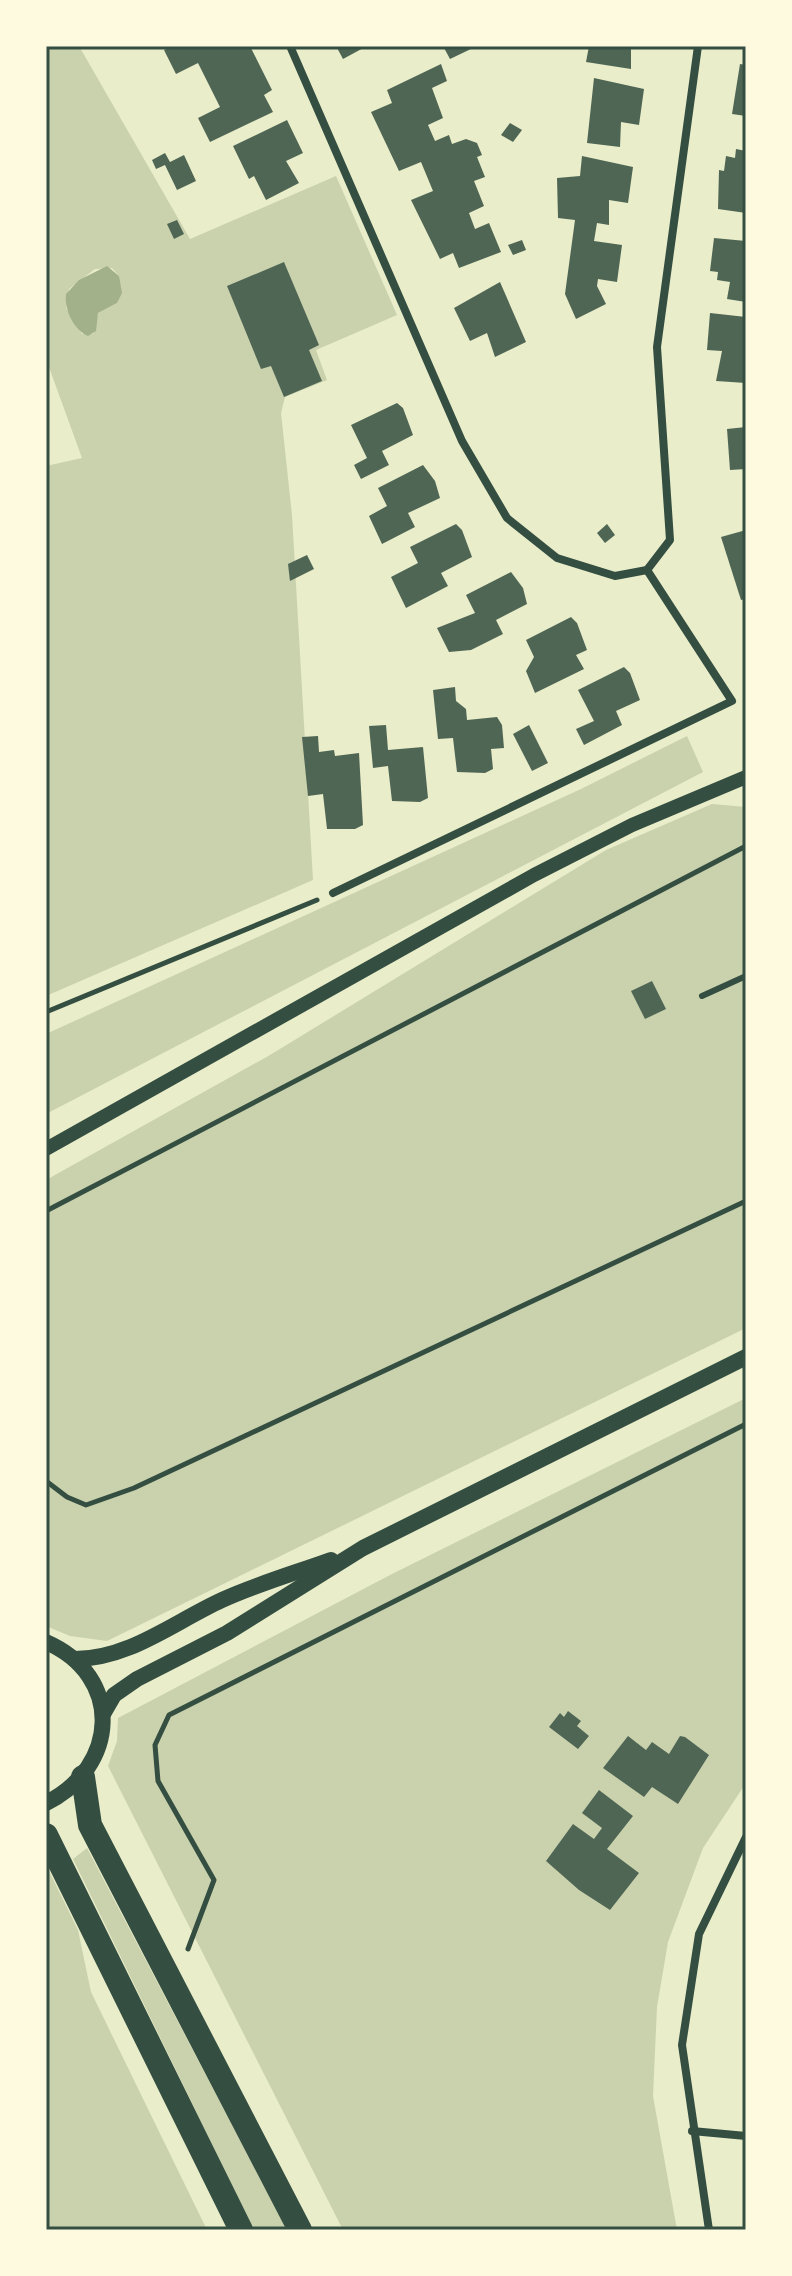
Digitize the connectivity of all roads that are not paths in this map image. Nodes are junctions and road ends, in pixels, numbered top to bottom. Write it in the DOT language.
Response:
graph roads {
  1 [pos="290,46"];
  2 [pos="698,46"];
  3 [pos="647,570"];
  4 [pos="746,777"];
  5 [pos="333,893"];
  6 [pos="746,976"];
  7 [pos="702,996"];
  8 [pos="46,1149"];
  9 [pos="746,1357"];
  10 [pos="363,1548"];
  11 [pos="46,1642"];
  12 [pos="75,1659"];
  13 [pos="103,1714"];
  14 [pos="83,1777"];
  15 [pos="46,1803"];
  16 [pos="46,1835"];
  17 [pos="746,1837"];
  18 [pos="692,2131"];
  19 [pos="746,2136"];
  20 [pos="241,2230"];
  21 [pos="300,2230"];
  22 [pos="709,2230"];
  1 -- 3 [label="street"];
  2 -- 3 [label="street"];
  3 -- 5 [label="street"];
  4 -- 8 [label="street"];
  6 -- 7 [label="lane"];
  9 -- 10 [label="main road"];
  10 -- 12 [label="main road"];
  10 -- 13 [label="main road"];
  11 -- 12 [label="main road"];
  12 -- 13 [label="main road"];
  13 -- 14 [label="main road"];
  14 -- 15 [label="main road"];
  14 -- 21 [label="highway"];
  16 -- 20 [label="highway"];
  17 -- 18 [label="street"];
  18 -- 19 [label="street"];
  18 -- 22 [label="street"];
}
